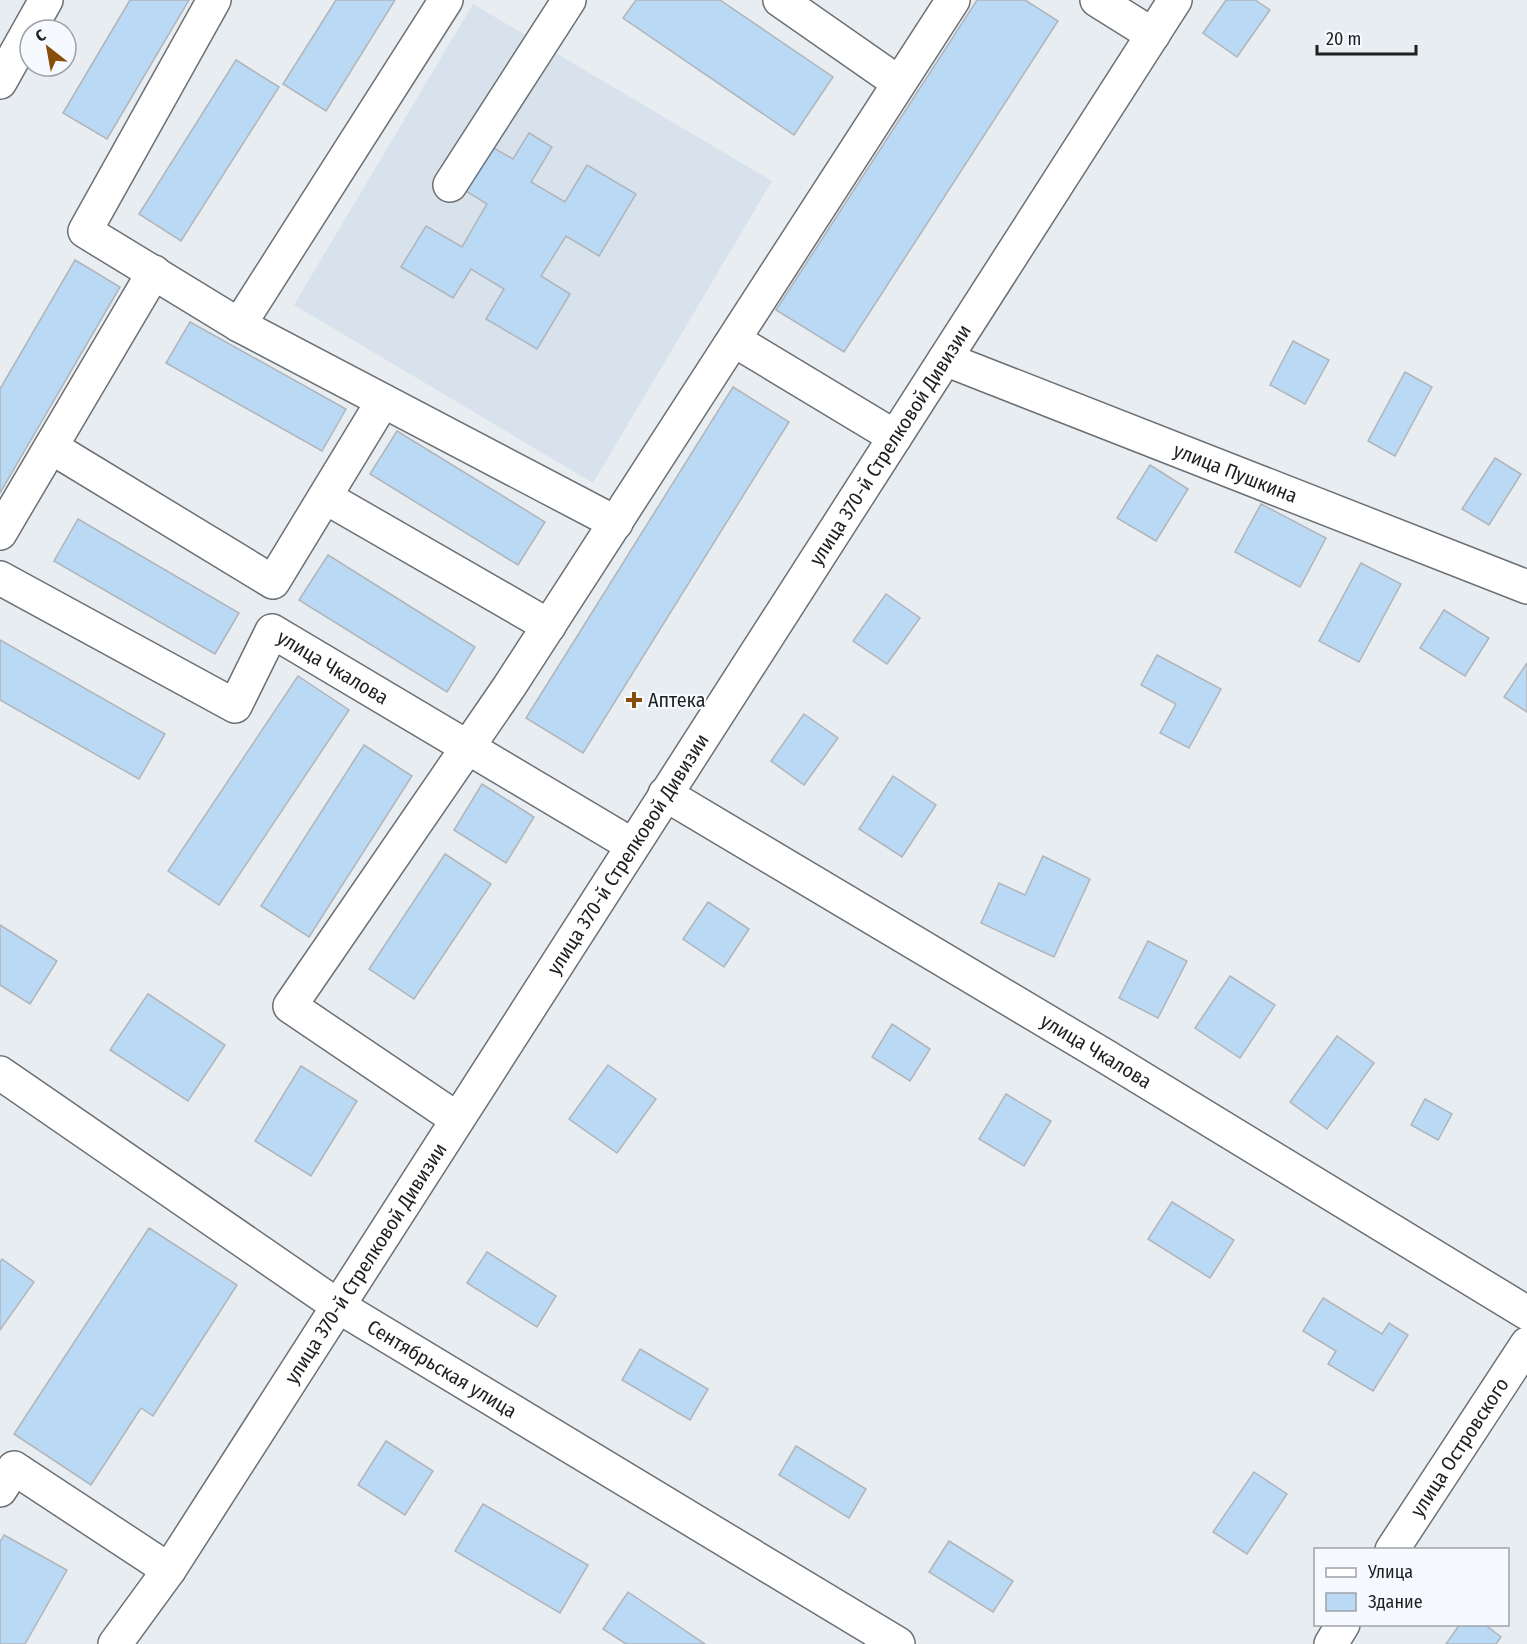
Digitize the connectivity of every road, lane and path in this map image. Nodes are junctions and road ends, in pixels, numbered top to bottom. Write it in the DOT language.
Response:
graph roads {
  1 [pos="46,0"];
  2 [pos="214,0"];
  3 [pos="446,0"];
  4 [pos="780,0"];
  5 [pos="953,0"];
  6 [pos="1097,0"];
  7 [pos="1175,0"];
  8 [pos="558,4"];
  9 [pos="1153,36"];
  10 [pos="0,81"];
  11 [pos="899,83"];
  12 [pos="450,185"];
  13 [pos="154,273"];
  14 [pos="239,325"];
  15 [pos="734,340"];
  16 [pos="945,359"];
  17 [pos="383,401"];
  18 [pos="895,437"];
  19 [pos="51,447"];
  20 [pos="325,497"];
  21 [pos="616,523"];
  22 [pos="0,533"];
  23 [pos="0,578"];
  24 [pos="273,582"];
  25 [pos="1527,587"];
  26 [pos="549,626"];
  27 [pos="272,632"];
  28 [pos="468,746"];
  29 [pos="665,794"];
  30 [pos="632,845"];
  31 [pos="0,1072"];
  32 [pos="458,1119"];
  33 [pos="338,1306"];
  34 [pos="1527,1313"];
  35 [pos="1527,1344"];
  36 [pos="5,1472"];
  37 [pos="1393,1548"];
  38 [pos="169,1570"];
  39 [pos="1342,1626"];
  40 [pos="116,1644"];
  41 [pos="898,1644"];
  42 [pos="1330,1644"];
  1 -- 10 [label="street"];
  2 -- 13 [label="street"];
  3 -- 14 [label="street"];
  4 -- 11 [label="street"];
  5 -- 11 [label="street"];
  6 -- 9 [label="street"];
  7 -- 9 [label="street, улица 370-й Стрелковой Дивизии"];
  8 -- 12 [label="street"];
  9 -- 16 [label="street, улица 370-й Стрелковой Дивизии"];
  11 -- 15 [label="street"];
  13 -- 14 [label="street"];
  13 -- 19 [label="street"];
  14 -- 17 [label="street"];
  15 -- 18 [label="street"];
  15 -- 21 [label="street"];
  16 -- 18 [label="street, улица 370-й Стрелковой Дивизии"];
  16 -- 25 [label="street, улица Пушкина"];
  17 -- 20 [label="street"];
  17 -- 21 [label="street"];
  18 -- 29 [label="street, улица 370-й Стрелковой Дивизии"];
  19 -- 22 [label="street"];
  19 -- 24 [label="street"];
  20 -- 24 [label="street"];
  20 -- 26 [label="street"];
  21 -- 26 [label="street"];
  23 -- 27 [label="street, улица Чкалова"];
  24 -- 27 [label="street"];
  26 -- 28 [label="street"];
  27 -- 28 [label="street, улица Чкалова"];
  28 -- 30 [label="street, улица Чкалова"];
  28 -- 32 [label="street"];
  29 -- 30 [label="street, улица 370-й Стрелковой Дивизии"];
  29 -- 34 [label="street, улица Чкалова"];
  30 -- 32 [label="street, улица 370-й Стрелковой Дивизии"];
  31 -- 33 [label="street, Сентябрьская улица"];
  32 -- 33 [label="street, улица 370-й Стрелковой Дивизии"];
  33 -- 38 [label="street, улица 370-й Стрелковой Дивизии"];
  33 -- 41 [label="street, Сентябрьская улица"];
  35 -- 37 [label="street, улица Островского"];
  36 -- 38 [label="street"];
  38 -- 40 [label="street, улица 370-й Стрелковой Дивизии"];
  39 -- 42 [label="street"];
}
